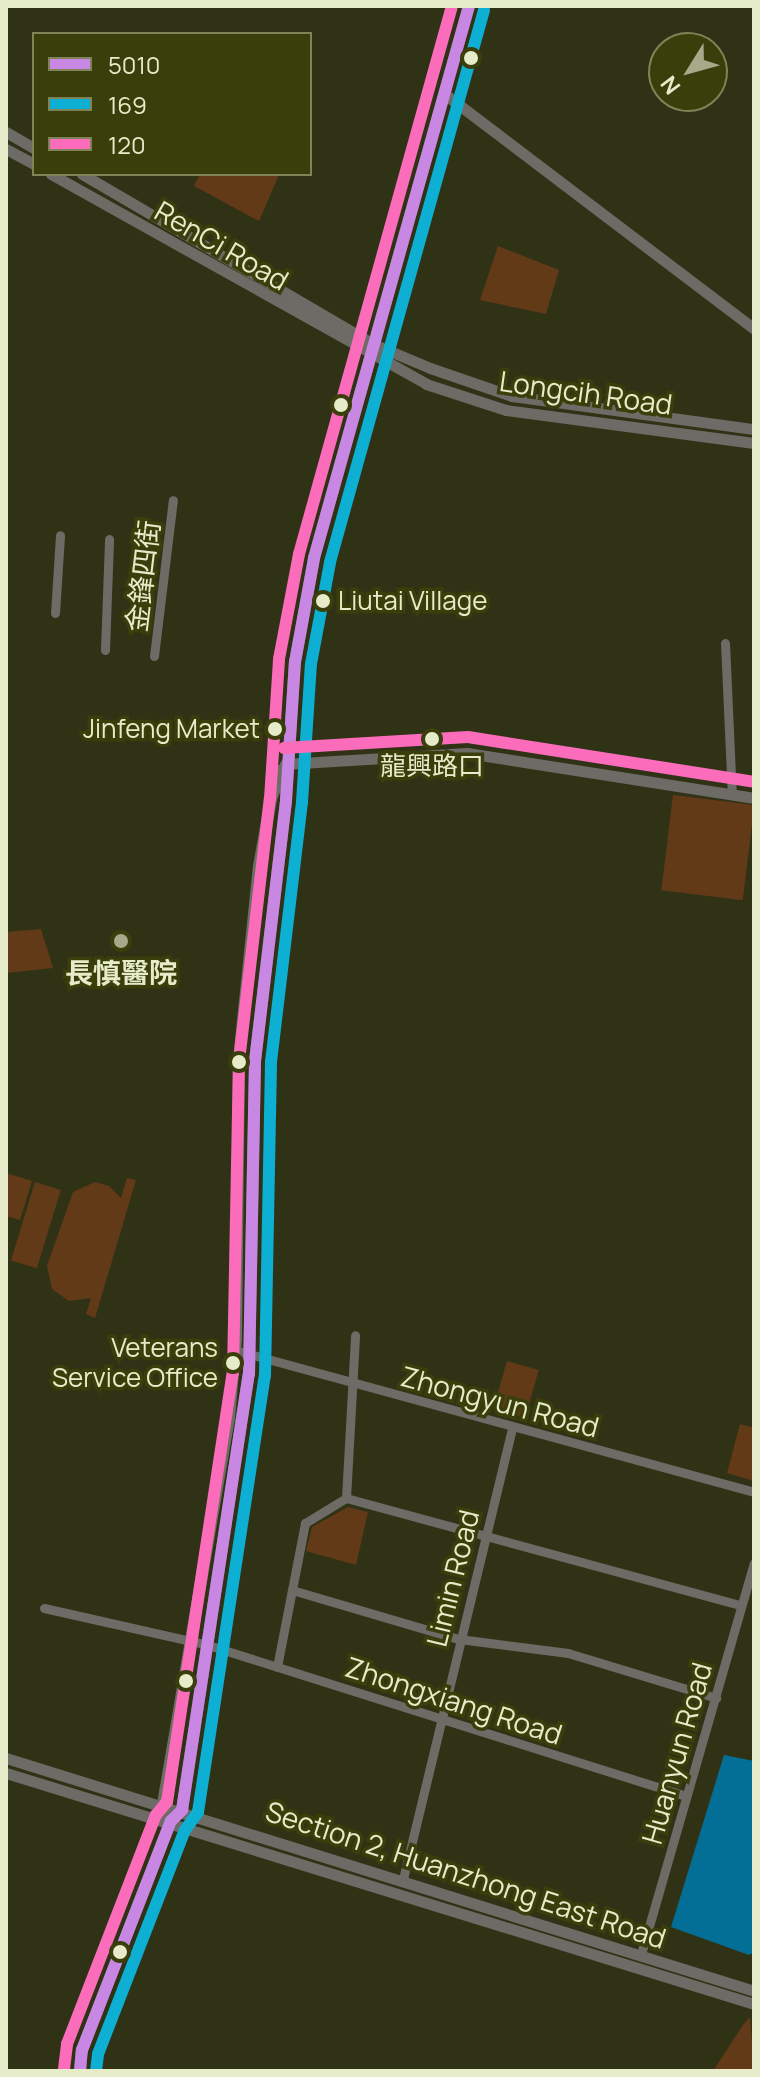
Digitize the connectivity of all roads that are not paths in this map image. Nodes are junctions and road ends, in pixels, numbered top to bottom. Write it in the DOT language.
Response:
graph roads {
  1 [pos="469,6"];
  2 [pos="446,95"];
  3 [pos="6,132"];
  4 [pos="32,147"];
  5 [pos="6,149"];
  6 [pos="32,163"];
  7 [pos="54,176"];
  8 [pos="85,176"];
  9 [pos="245,269"];
  10 [pos="239,283"];
  11 [pos="754,329"];
  12 [pos="372,350"];
  13 [pos="560,401"];
  14 [pos="557,418"];
  15 [pos="754,429"];
  16 [pos="754,443"];
  17 [pos="173,500"];
  18 [pos="60,535"];
  19 [pos="109,539"];
  20 [pos="55,613"];
  21 [pos="725,643"];
  22 [pos="105,650"];
  23 [pos="154,656"];
  24 [pos="285,764"];
  25 [pos="732,795"];
  26 [pos="754,798"];
  27 [pos="355,1335"];
  28 [pos="235,1350"];
  29 [pos="250,1354"];
  30 [pos="354,1384"];
  31 [pos="512,1427"];
  32 [pos="754,1492"];
  33 [pos="346,1498"];
  34 [pos="485,1536"];
  35 [pos="754,1563"];
  36 [pos="292,1590"];
  37 [pos="741,1605"];
  38 [pos="44,1608"];
  39 [pos="459,1639"];
  40 [pos="191,1642"];
  41 [pos="208,1645"];
  42 [pos="277,1667"];
  43 [pos="716,1698"];
  44 [pos="440,1718"];
  45 [pos="6,1758"];
  46 [pos="6,1773"];
  47 [pos="686,1796"];
  48 [pos="163,1804"];
  49 [pos="182,1810"];
  50 [pos="171,1821"];
  51 [pos="403,1879"];
  52 [pos="641,1954"];
  53 [pos="754,1991"];
  54 [pos="754,2004"];
  55 [pos="80,2071"];
  1 -- 2 [label="main road"];
  2 -- 11 [label="street"];
  2 -- 12 [label="main road"];
  3 -- 4 [label="street"];
  5 -- 6 [label="street"];
  7 -- 10 [label="street, RenCi Road"];
  8 -- 9 [label="street, RenCi Road"];
  9 -- 10 [label="street"];
  9 -- 12 [label="street, RenCi Road"];
  10 -- 12 [label="street, RenCi Road"];
  12 -- 13 [label="street, Longcih Road"];
  12 -- 14 [label="street, Longcih Road"];
  12 -- 24 [label="main road"];
  13 -- 14 [label="street"];
  13 -- 15 [label="street, Longcih Road"];
  14 -- 16 [label="street, Longcih Road"];
  17 -- 23 [label="street, 金鋒四街"];
  18 -- 20 [label="street"];
  19 -- 22 [label="street"];
  21 -- 25 [label="street"];
  24 -- 25 [label="street"];
  24 -- 28 [label="main road"];
  24 -- 29 [label="main road"];
  25 -- 26 [label="street"];
  27 -- 30 [label="street"];
  28 -- 29 [label="street, Zhongyun Road"];
  28 -- 40 [label="main road"];
  29 -- 30 [label="street, Zhongyun Road"];
  29 -- 41 [label="main road"];
  30 -- 31 [label="street, Zhongyun Road"];
  30 -- 33 [label="street"];
  31 -- 32 [label="street, Zhongyun Road"];
  31 -- 34 [label="street, Limin Road"];
  33 -- 34 [label="street"];
  33 -- 36 [label="street"];
  34 -- 37 [label="street"];
  34 -- 39 [label="street, Limin Road"];
  35 -- 37 [label="street, Huanyun Road"];
  36 -- 39 [label="street"];
  36 -- 42 [label="street"];
  37 -- 43 [label="street, Huanyun Road"];
  38 -- 40 [label="street, Zhongxiang Road"];
  39 -- 43 [label="street"];
  39 -- 44 [label="street, Limin Road"];
  40 -- 41 [label="street, Zhongxiang Road"];
  40 -- 48 [label="main road"];
  41 -- 42 [label="street, Zhongxiang Road"];
  41 -- 49 [label="main road"];
  42 -- 44 [label="street, Zhongxiang Road"];
  43 -- 47 [label="street, Huanyun Road"];
  44 -- 47 [label="street, Zhongxiang Road"];
  44 -- 51 [label="street, Limin Road"];
  45 -- 48 [label="street, Section 2, Huanzhong East Road"];
  46 -- 50 [label="street, Section 2, Huanzhong East Road"];
  47 -- 52 [label="street, Huanyun Road"];
  48 -- 49 [label="street, Section 2, Huanzhong East Road"];
  48 -- 50 [label="main road"];
  49 -- 50 [label="main road"];
  49 -- 51 [label="street, Section 2, Huanzhong East Road"];
  50 -- 54 [label="street, Section 2, Huanzhong East Road"];
  50 -- 55 [label="main road"];
  51 -- 52 [label="street, Section 2, Huanzhong East Road"];
  52 -- 53 [label="street, Section 2, Huanzhong East Road"];
}
